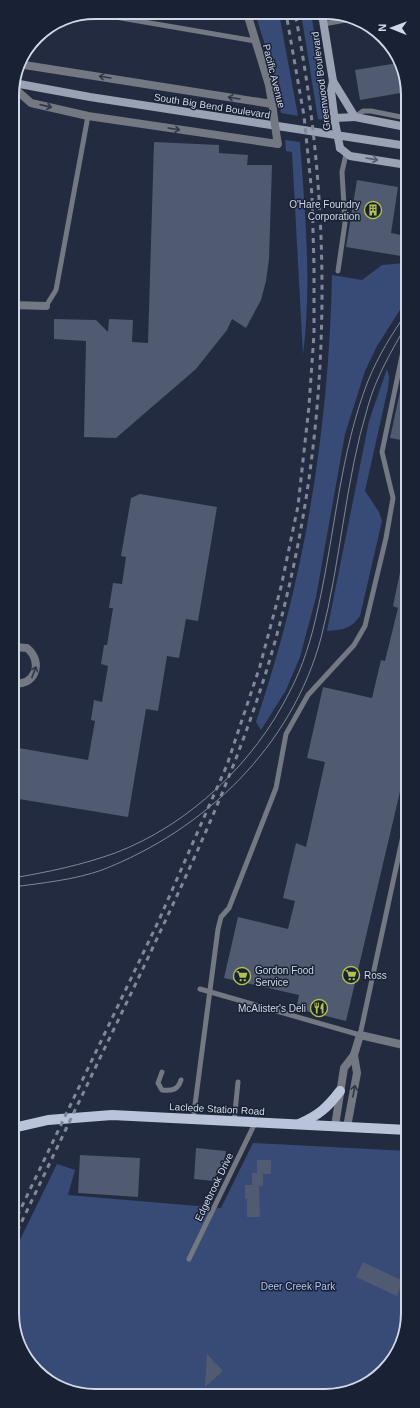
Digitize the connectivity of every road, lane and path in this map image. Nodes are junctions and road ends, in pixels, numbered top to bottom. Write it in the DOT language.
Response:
graph roads {
  1 [pos="127,19"];
  2 [pos="249,19"];
  3 [pos="323,19"];
  4 [pos="342,21"];
  5 [pos="324,24"];
  6 [pos="255,41"];
  7 [pos="25,65"];
  8 [pos="333,81"];
  9 [pos="20,84"];
  10 [pos="19,92"];
  11 [pos="273,108"];
  12 [pos="88,116"];
  13 [pos="355,117"];
  14 [pos="401,117"];
  15 [pos="335,120"];
  16 [pos="401,126"];
  17 [pos="401,145"];
  18 [pos="343,151"];
  19 [pos="401,165"];
  20 [pos="338,271"];
  21 [pos="19,305"];
  22 [pos="46,306"];
  23 [pos="401,361"];
  24 [pos="19,648"];
  25 [pos="19,684"];
  26 [pos="401,845"];
  27 [pos="200,989"];
  28 [pos="210,992"];
  29 [pos="360,1035"];
  30 [pos="401,1044"];
  31 [pos="354,1055"];
  32 [pos="162,1072"];
  33 [pos="180,1080"];
  34 [pos="238,1082"];
  35 [pos="340,1091"];
  36 [pos="193,1120"];
  37 [pos="234,1122"];
  38 [pos="255,1123"];
  39 [pos="296,1125"];
  40 [pos="335,1126"];
  41 [pos="19,1127"];
  42 [pos="347,1127"];
  43 [pos="401,1130"];
  44 [pos="188,1259"];
  1 -- 6 [label="lane"];
  2 -- 6 [label="street, Pacific Avenue"];
  3 -- 5 [label="main road, Greenwood Boulevard"];
  4 -- 5 [label="lane"];
  5 -- 8 [label="main road, Greenwood Boulevard"];
  6 -- 11 [label="street, Pacific Avenue"];
  11 -- 7 [label="street, one-way"];
  8 -- 13 [label="main road"];
  8 -- 15 [label="main road, Greenwood Boulevard"];
  9 -- 17 [label="main road, South Big Bend Boulevard"];
  10 -- 12 [label="street, one-way"];
  12 -- 11 [label="street, Pacific Avenue, one-way, bridge"];
  12 -- 22 [label="lane"];
  13 -- 14 [label="lane"];
  13 -- 15 [label="main road"];
  13 -- 16 [label="main road"];
  15 -- 18 [label="main road, Greenwood Boulevard, bridge"];
  18 -- 19 [label="main road, one-way"];
  18 -- 20 [label="lane"];
  21 -- 22 [label="street"];
  23 -- 28 [label="lane"];
  25 -- 24 [label="street, one-way"];
  26 -- 29 [label="lane"];
  27 -- 28 [label="lane"];
  28 -- 29 [label="lane"];
  28 -- 36 [label="lane"];
  29 -- 30 [label="street"];
  29 -- 31 [label="street"];
  31 -- 35 [label="street"];
  42 -- 31 [label="street, one-way"];
  32 -- 33 [label="lane"];
  34 -- 37 [label="lane"];
  35 -- 39 [label="main road"];
  35 -- 40 [label="street"];
  36 -- 37 [label="main road, Laclede Station Road"];
  36 -- 41 [label="main road, Laclede Station Road"];
  37 -- 38 [label="main road, Laclede Station Road"];
  38 -- 39 [label="main road, Laclede Station Road"];
  38 -- 44 [label="lane, Edgebrook Drive"];
  39 -- 40 [label="main road, Laclede Station Road"];
  40 -- 42 [label="main road, Laclede Station Road"];
  42 -- 43 [label="main road, Laclede Station Road"];
}
